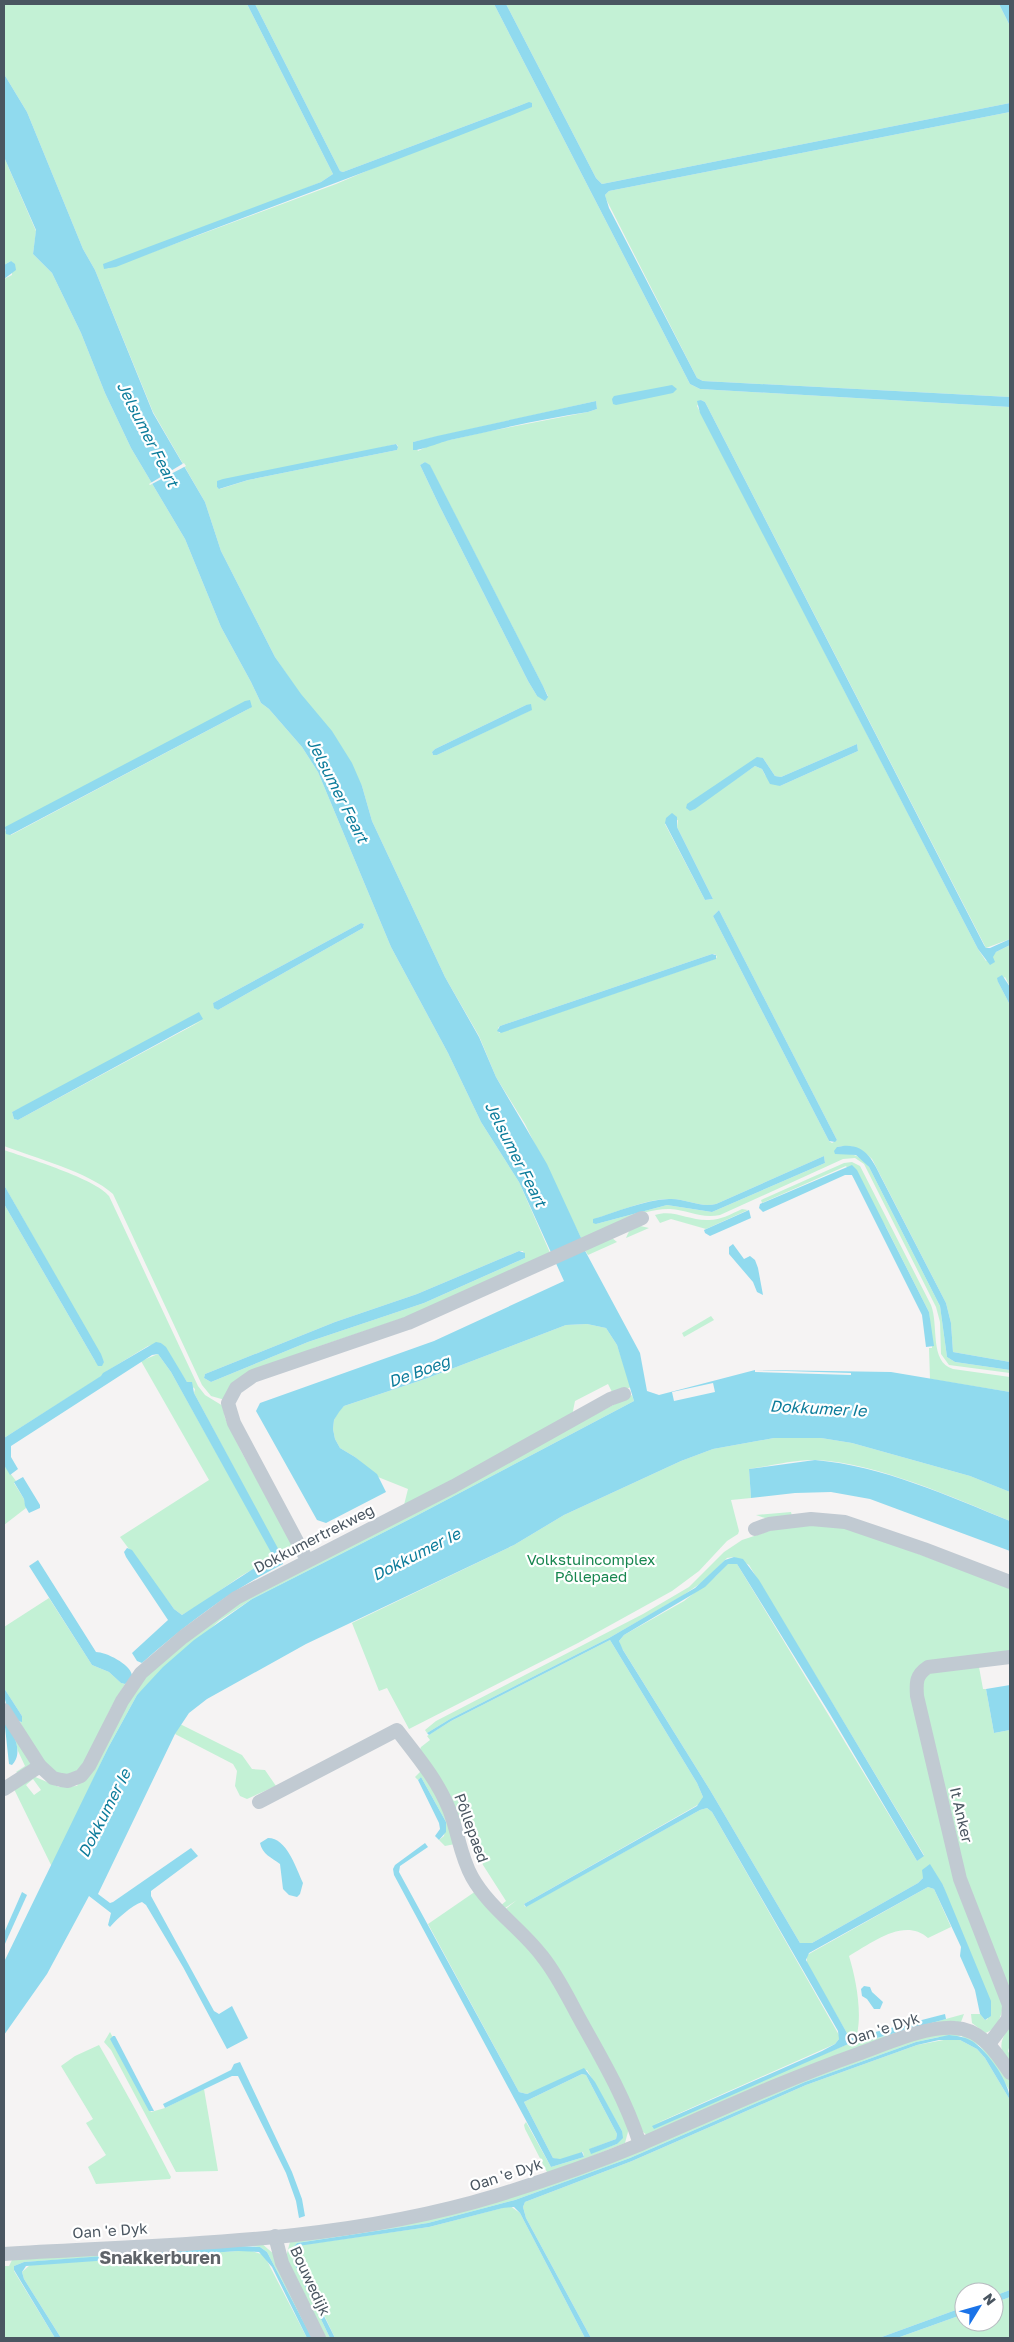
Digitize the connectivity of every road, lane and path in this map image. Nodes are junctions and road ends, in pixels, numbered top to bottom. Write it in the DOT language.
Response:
graph roads {
  1 [pos="642,1218"];
  2 [pos="624,1394"];
  3 [pos="755,1528"];
  4 [pos="308,1560"];
  5 [pos="1010,1582"];
  6 [pos="1010,1657"];
  7 [pos="4,1710"];
  8 [pos="40,1766"];
  9 [pos="4,1789"];
  10 [pos="259,1802"];
  11 [pos="989,2044"];
  12 [pos="1010,2073"];
  13 [pos="640,2144"];
  14 [pos="275,2236"];
  15 [pos="4,2254"];
  16 [pos="319,2338"];
  1 -- 4 [label="street"];
  2 -- 4 [label="street, Dokkumertrekweg"];
  3 -- 5 [label="street"];
  4 -- 8 [label="street, Dokkumertrekweg"];
  6 -- 11 [label="street, It Anker"];
  7 -- 8 [label="street"];
  8 -- 9 [label="street"];
  10 -- 13 [label="street, Pôllepaed"];
  11 -- 12 [label="street, Oan 'e Dyk"];
  11 -- 13 [label="street, Oan 'e Dyk"];
  13 -- 14 [label="street, Oan 'e Dyk"];
  14 -- 15 [label="street, Oan 'e Dyk"];
  14 -- 16 [label="street, Bouwedijk"];
}
